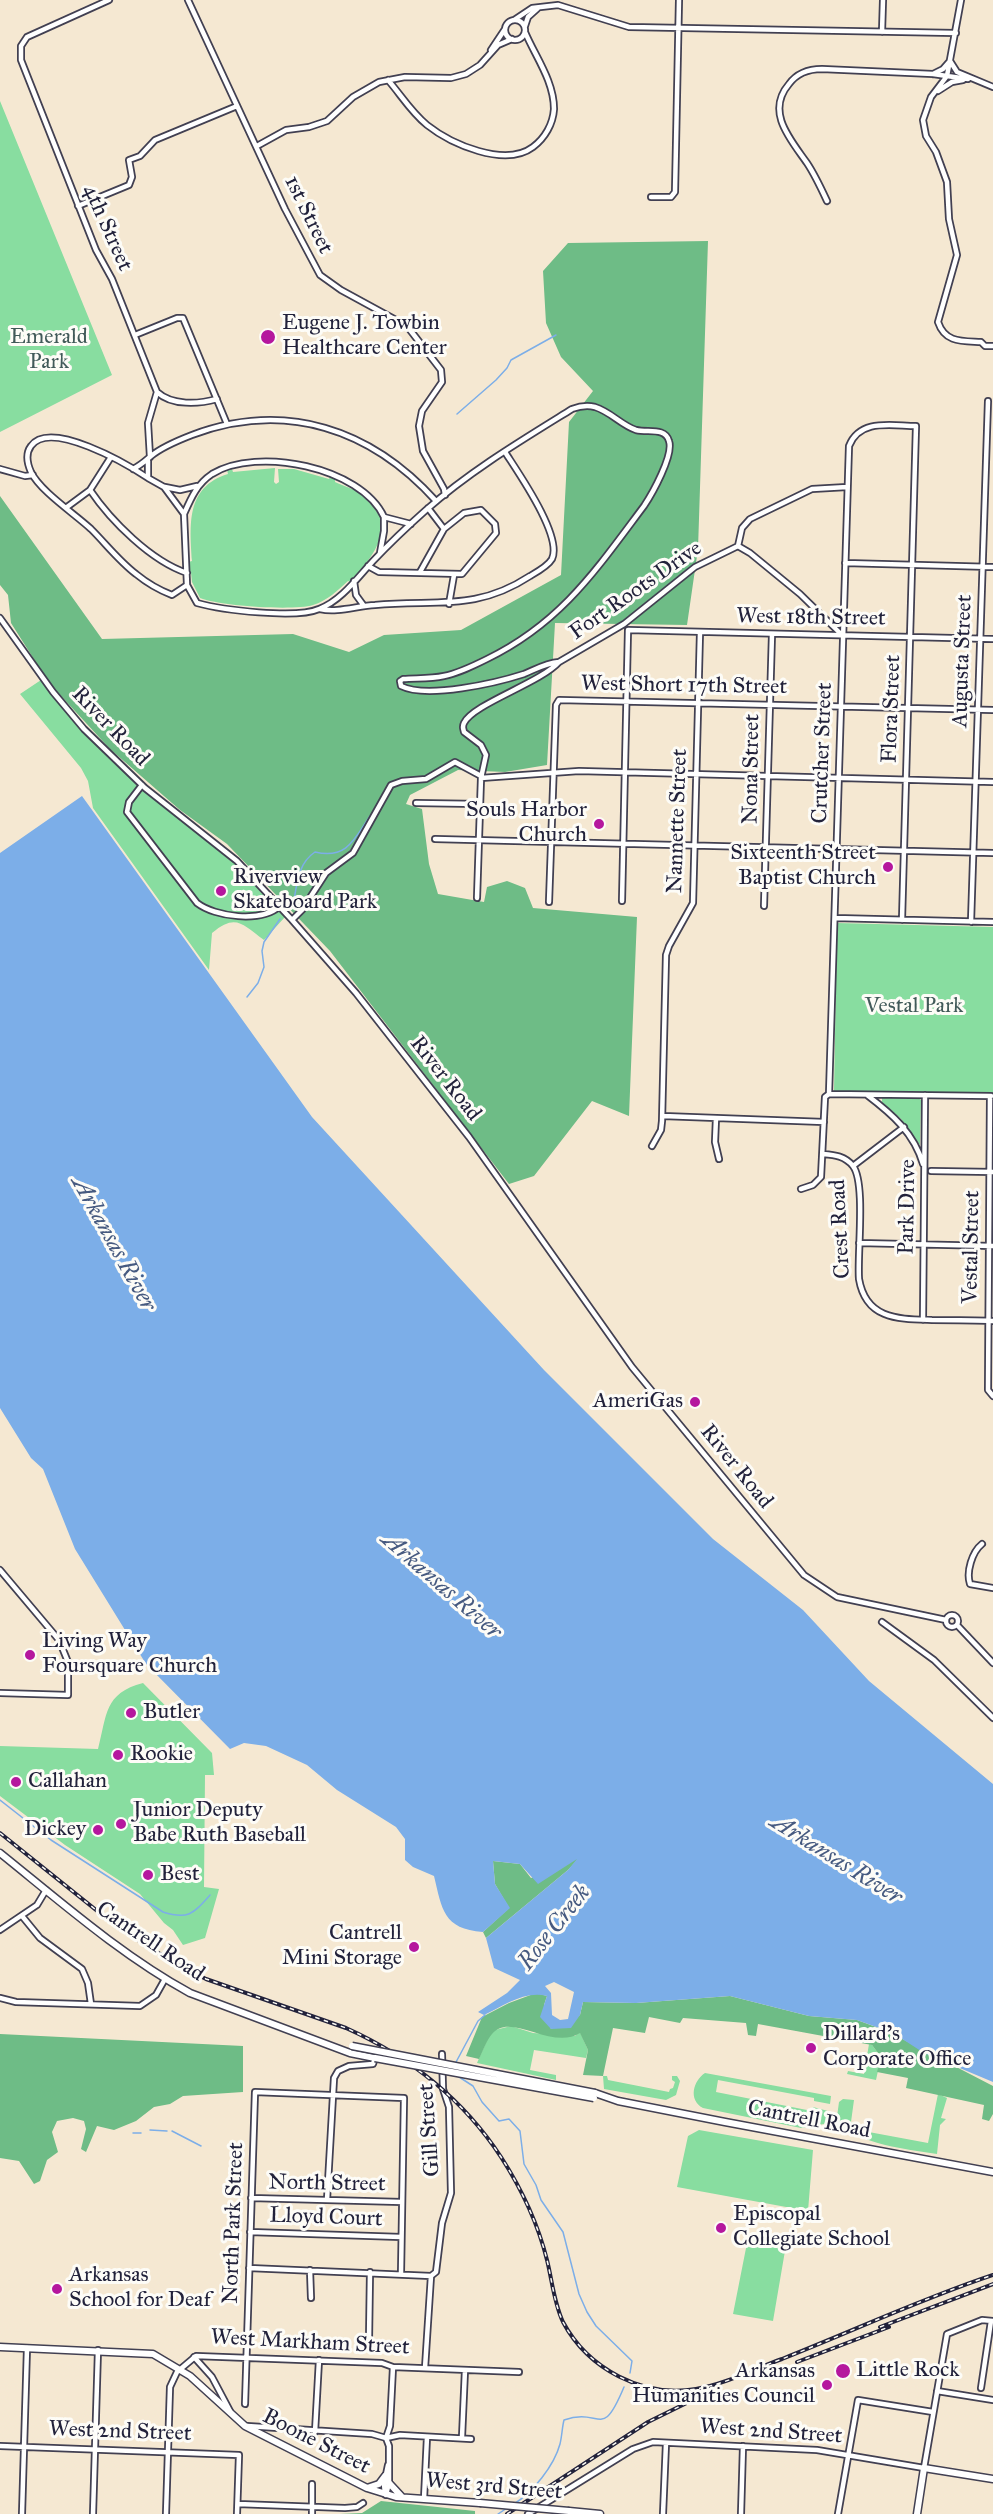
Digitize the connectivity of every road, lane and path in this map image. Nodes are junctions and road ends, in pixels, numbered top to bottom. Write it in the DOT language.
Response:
graph roads {
  1 [pos="109,0"];
  2 [pos="188,0"];
  3 [pos="679,0"];
  4 [pos="884,0"];
  5 [pos="961,0"];
  6 [pos="540,6"];
  7 [pos="514,20"];
  8 [pos="506,27"];
  9 [pos="525,29"];
  10 [pos="678,29"];
  11 [pos="882,32"];
  12 [pos="956,33"];
  13 [pos="512,39"];
  14 [pos="518,39"];
  15 [pos="531,47"];
  16 [pos="490,52"];
  17 [pos="950,61"];
  18 [pos="933,75"];
  19 [pos="947,76"];
  20 [pos="399,78"];
  21 [pos="968,79"];
  22 [pos="388,80"];
  23 [pos="993,87"];
  24 [pos="395,88"];
  25 [pos="933,94"];
  26 [pos="237,106"];
  27 [pos="257,146"];
  28 [pos="651,197"];
  29 [pos="827,201"];
  30 [pos="78,206"];
  31 [pos="135,335"];
  32 [pos="993,346"];
  33 [pos="158,392"];
  34 [pos="217,399"];
  35 [pos="988,401"];
  36 [pos="227,424"];
  37 [pos="849,446"];
  38 [pos="505,452"];
  39 [pos="111,457"];
  40 [pos="149,459"];
  41 [pos="0,469"];
  42 [pos="133,469"];
  43 [pos="33,476"];
  44 [pos="148,478"];
  45 [pos="197,486"];
  46 [pos="164,487"];
  47 [pos="847,487"];
  48 [pos="90,490"];
  49 [pos="985,494"];
  50 [pos="445,495"];
  51 [pos="993,495"];
  52 [pos="436,501"];
  53 [pos="67,507"];
  54 [pos="428,508"];
  55 [pos="184,514"];
  56 [pos="384,517"];
  57 [pos="411,524"];
  58 [pos="444,529"];
  59 [pos="738,546"];
  60 [pos="380,554"];
  61 [pos="845,563"];
  62 [pos="912,565"];
  63 [pos="368,566"];
  64 [pos="982,567"];
  65 [pos="993,567"];
  66 [pos="420,572"];
  67 [pos="187,573"];
  68 [pos="454,575"];
  69 [pos="354,581"];
  70 [pos="188,585"];
  71 [pos="449,604"];
  72 [pos="364,606"];
  73 [pos="320,609"];
  74 [pos="0,618"];
  75 [pos="700,632"];
  76 [pos="772,634"];
  77 [pos="843,636"];
  78 [pos="910,637"];
  79 [pos="980,639"];
  80 [pos="993,639"];
  81 [pos="559,662"];
  82 [pos="627,701"];
  83 [pos="698,703"];
  84 [pos="770,705"];
  85 [pos="840,706"];
  86 [pos="908,708"];
  87 [pos="978,710"];
  88 [pos="993,710"];
  89 [pos="553,772"];
  90 [pos="625,772"];
  91 [pos="696,774"];
  92 [pos="768,776"];
  93 [pos="481,777"];
  94 [pos="839,778"];
  95 [pos="906,779"];
  96 [pos="977,781"];
  97 [pos="993,782"];
  98 [pos="142,785"];
  99 [pos="416,803"];
  100 [pos="480,804"];
  101 [pos="435,839"];
  102 [pos="479,840"];
  103 [pos="551,842"];
  104 [pos="623,844"];
  105 [pos="694,846"];
  106 [pos="766,848"];
  107 [pos="837,849"];
  108 [pos="904,851"];
  109 [pos="975,853"];
  110 [pos="993,853"];
  111 [pos="477,898"];
  112 [pos="622,901"];
  113 [pos="549,902"];
  114 [pos="280,906"];
  115 [pos="764,906"];
  116 [pos="834,918"];
  117 [pos="292,920"];
  118 [pos="902,920"];
  119 [pos="971,922"];
  120 [pos="993,922"];
  121 [pos="829,1094"];
  122 [pos="867,1095"];
  123 [pos="925,1095"];
  124 [pos="992,1096"];
  125 [pos="663,1116"];
  126 [pos="716,1118"];
  127 [pos="824,1122"];
  128 [pos="904,1127"];
  129 [pos="652,1146"];
  130 [pos="823,1154"];
  131 [pos="719,1160"];
  132 [pos="853,1166"];
  133 [pos="924,1170"];
  134 [pos="932,1171"];
  135 [pos="991,1172"];
  136 [pos="801,1189"];
  137 [pos="859,1244"];
  138 [pos="924,1245"];
  139 [pos="991,1246"];
  140 [pos="923,1320"];
  141 [pos="991,1321"];
  142 [pos="993,1396"];
  143 [pos="981,1544"];
  144 [pos="0,1570"];
  145 [pos="993,1588"];
  146 [pos="946,1620"];
  147 [pos="882,1622"];
  148 [pos="957,1625"];
  149 [pos="993,1663"];
  150 [pos="0,1693"];
  151 [pos="993,1718"];
  152 [pos="0,1853"];
  153 [pos="46,1890"];
  154 [pos="22,1916"];
  155 [pos="0,1930"];
  156 [pos="165,1979"];
  157 [pos="0,1998"];
  158 [pos="91,2004"];
  159 [pos="351,2049"];
  160 [pos="442,2054"];
  161 [pos="374,2059"];
  162 [pos="332,2094"];
  163 [pos="595,2096"];
  164 [pos="993,2172"];
  165 [pos="251,2198"];
  166 [pos="327,2200"];
  167 [pos="402,2202"];
  168 [pos="250,2232"];
  169 [pos="401,2237"];
  170 [pos="249,2268"];
  171 [pos="310,2270"];
  172 [pos="370,2272"];
  173 [pos="401,2273"];
  174 [pos="431,2276"];
  175 [pos="310,2298"];
  176 [pos="992,2321"];
  177 [pos="369,2340"];
  178 [pos="0,2348"];
  179 [pos="27,2348"];
  180 [pos="98,2350"];
  181 [pos="246,2356"];
  182 [pos="194,2357"];
  183 [pos="318,2360"];
  184 [pos="393,2367"];
  185 [pos="425,2368"];
  186 [pos="180,2369"];
  187 [pos="465,2370"];
  188 [pos="519,2372"];
  189 [pos="981,2388"];
  190 [pos="937,2391"];
  191 [pos="993,2400"];
  192 [pos="245,2404"];
  193 [pos="933,2412"];
  194 [pos="233,2417"];
  195 [pos="244,2426"];
  196 [pos="315,2432"];
  197 [pos="427,2437"];
  198 [pos="386,2438"];
  199 [pos="462,2438"];
  200 [pos="471,2439"];
  201 [pos="666,2443"];
  202 [pos="0,2446"];
  203 [pos="23,2446"];
  204 [pos="743,2446"];
  205 [pos="95,2449"];
  206 [pos="167,2452"];
  207 [pos="849,2455"];
  208 [pos="388,2465"];
  209 [pos="924,2468"];
  210 [pos="385,2476"];
  211 [pos="993,2479"];
  212 [pos="389,2483"];
  213 [pos="312,2484"];
  214 [pos="367,2488"];
  215 [pos="386,2494"];
  216 [pos="402,2497"];
  217 [pos="424,2499"];
  218 [pos="238,2504"];
  219 [pos="363,2504"];
  220 [pos="313,2507"];
  221 [pos="21,2514"];
  222 [pos="93,2514"];
  223 [pos="166,2514"];
  224 [pos="237,2514"];
  225 [pos="312,2514"];
  226 [pos="528,2514"];
  227 [pos="600,2514"];
  228 [pos="663,2514"];
  229 [pos="741,2514"];
  230 [pos="838,2514"];
  231 [pos="917,2514"];
  1 -- 30 [label="street, 4th Street"];
  2 -- 26 [label="street, 1st Street"];
  3 -- 10 [label="street"];
  4 -- 11 [label="street"];
  5 -- 12 [label="street"];
  6 -- 7 [label="street"];
  6 -- 9 [label="street"];
  6 -- 10 [label="street"];
  7 -- 8 [label="street"];
  7 -- 9 [label="street"];
  8 -- 13 [label="street"];
  8 -- 16 [label="street"];
  9 -- 14 [label="street"];
  9 -- 15 [label="street"];
  10 -- 11 [label="street"];
  10 -- 28 [label="street"];
  11 -- 12 [label="street"];
  12 -- 17 [label="street"];
  13 -- 14 [label="street"];
  13 -- 16 [label="street"];
  14 -- 15 [label="street"];
  15 -- 24 [label="street"];
  16 -- 20 [label="street"];
  17 -- 18 [label="street"];
  17 -- 19 [label="street"];
  17 -- 21 [label="street"];
  18 -- 19 [label="street"];
  18 -- 29 [label="street"];
  19 -- 21 [label="street"];
  19 -- 25 [label="street"];
  20 -- 22 [label="street"];
  20 -- 24 [label="street"];
  21 -- 23 [label="street"];
  21 -- 25 [label="street"];
  22 -- 24 [label="street"];
  22 -- 27 [label="street"];
  25 -- 32 [label="street"];
  26 -- 27 [label="street, 1st Street"];
  26 -- 30 [label="street"];
  27 -- 50 [label="street, 1st Street"];
  30 -- 31 [label="street, 4th Street"];
  31 -- 33 [label="street, 4th Street"];
  31 -- 34 [label="street"];
  33 -- 34 [label="street"];
  33 -- 40 [label="street"];
  34 -- 36 [label="street"];
  35 -- 49 [label="street, Augusta Street"];
  36 -- 40 [label="street"];
  36 -- 52 [label="street"];
  37 -- 47 [label="street, Crutcher Street"];
  37 -- 62 [label="street, Flora Street"];
  38 -- 50 [label="street"];
  38 -- 71 [label="street"];
  38 -- 81 [label="street, Fort Roots Drive"];
  39 -- 42 [label="street"];
  39 -- 43 [label="street"];
  39 -- 48 [label="street"];
  40 -- 42 [label="street"];
  40 -- 44 [label="street"];
  41 -- 43 [label="street"];
  42 -- 44 [label="street"];
  43 -- 53 [label="street"];
  44 -- 46 [label="street"];
  45 -- 46 [label="street"];
  45 -- 55 [label="street"];
  45 -- 56 [label="street"];
  46 -- 55 [label="street"];
  47 -- 59 [label="street"];
  47 -- 61 [label="street, Crutcher Street"];
  48 -- 53 [label="street"];
  48 -- 67 [label="street"];
  49 -- 51 [label="street"];
  49 -- 64 [label="street, Augusta Street"];
  50 -- 52 [label="street"];
  52 -- 54 [label="street"];
  53 -- 70 [label="street"];
  54 -- 57 [label="street"];
  54 -- 58 [label="street"];
  55 -- 67 [label="street"];
  56 -- 57 [label="street"];
  56 -- 60 [label="street"];
  57 -- 60 [label="street"];
  58 -- 66 [label="street"];
  58 -- 68 [label="street"];
  59 -- 77 [label="street, Fort Roots Drive"];
  59 -- 81 [label="street, Fort Roots Drive"];
  60 -- 63 [label="street"];
  61 -- 62 [label="street"];
  61 -- 77 [label="street, Crutcher Street"];
  62 -- 64 [label="street"];
  62 -- 78 [label="street, Flora Street"];
  63 -- 66 [label="street"];
  63 -- 69 [label="street"];
  64 -- 65 [label="street"];
  64 -- 79 [label="street, Augusta Street"];
  66 -- 68 [label="street"];
  67 -- 70 [label="street"];
  68 -- 71 [label="street"];
  69 -- 72 [label="street"];
  69 -- 73 [label="street"];
  70 -- 73 [label="street"];
  71 -- 72 [label="street"];
  72 -- 73 [label="street"];
  74 -- 98 [label="street, River Road"];
  75 -- 76 [label="street, West 18th Street"];
  75 -- 82 [label="street, West 18th Street"];
  75 -- 83 [label="street, Nannette Street"];
  76 -- 77 [label="street, West 18th Street"];
  76 -- 84 [label="street, Nona Street"];
  77 -- 78 [label="street, West 18th Street"];
  77 -- 85 [label="street, Crutcher Street"];
  78 -- 79 [label="street, West 18th Street"];
  78 -- 86 [label="street, Flora Street"];
  79 -- 80 [label="street, West 18th Street"];
  79 -- 87 [label="street, Augusta Street"];
  81 -- 93 [label="street, Fort Roots Drive"];
  82 -- 83 [label="street, West Short 17th Street"];
  82 -- 89 [label="street, West Short 17th Street"];
  82 -- 90 [label="street"];
  83 -- 84 [label="street, West Short 17th Street"];
  83 -- 91 [label="street, Nannette Street"];
  84 -- 85 [label="street, West Short 17th Street"];
  84 -- 92 [label="street, Nona Street"];
  85 -- 86 [label="street, West Short 17th Street"];
  85 -- 94 [label="street, Crutcher Street"];
  86 -- 87 [label="street, West Short 17th Street"];
  86 -- 95 [label="street, Flora Street"];
  87 -- 88 [label="street, West Short 17th Street"];
  87 -- 96 [label="street, Augusta Street"];
  89 -- 90 [label="street"];
  89 -- 93 [label="street"];
  89 -- 103 [label="street"];
  90 -- 91 [label="street"];
  90 -- 104 [label="street"];
  91 -- 92 [label="street"];
  91 -- 105 [label="street, Nannette Street"];
  92 -- 94 [label="street"];
  92 -- 106 [label="street, Nona Street"];
  93 -- 100 [label="street"];
  93 -- 117 [label="street"];
  94 -- 95 [label="street"];
  94 -- 107 [label="street, Crutcher Street"];
  95 -- 96 [label="street"];
  95 -- 108 [label="street, Flora Street"];
  96 -- 97 [label="street"];
  96 -- 109 [label="street, Augusta Street"];
  98 -- 114 [label="street, River Road"];
  98 -- 114 [label="street"];
  99 -- 100 [label="street"];
  100 -- 102 [label="street"];
  101 -- 102 [label="street"];
  102 -- 103 [label="street"];
  102 -- 111 [label="street"];
  103 -- 104 [label="street"];
  103 -- 113 [label="street"];
  104 -- 105 [label="street"];
  104 -- 112 [label="street"];
  105 -- 106 [label="street"];
  105 -- 125 [label="street, Nannette Street"];
  106 -- 107 [label="street"];
  106 -- 115 [label="street, Nona Street"];
  107 -- 108 [label="street"];
  107 -- 116 [label="street, Crutcher Street"];
  108 -- 109 [label="street"];
  108 -- 118 [label="street, Flora Street"];
  109 -- 110 [label="street"];
  109 -- 119 [label="street, Augusta Street"];
  114 -- 117 [label="street, River Road"];
  116 -- 118 [label="street"];
  116 -- 121 [label="street, Crutcher Street"];
  117 -- 146 [label="street, River Road"];
  118 -- 119 [label="street"];
  119 -- 120 [label="street"];
  121 -- 122 [label="street"];
  121 -- 127 [label="street, Crutcher Street"];
  122 -- 123 [label="street"];
  122 -- 128 [label="street"];
  123 -- 124 [label="street"];
  123 -- 133 [label="street, Park Drive"];
  124 -- 135 [label="street, Vestal Street"];
  125 -- 126 [label="street"];
  125 -- 129 [label="street, Nannette Street"];
  126 -- 127 [label="street"];
  126 -- 131 [label="street"];
  127 -- 130 [label="street, Crutcher Street"];
  128 -- 132 [label="street, Crest Road"];
  128 -- 133 [label="street"];
  130 -- 132 [label="street, Crest Road"];
  130 -- 136 [label="street, Crutcher Street"];
  132 -- 137 [label="street, Crest Road"];
  133 -- 138 [label="street, Park Drive"];
  134 -- 135 [label="street"];
  135 -- 139 [label="street, Vestal Street"];
  137 -- 138 [label="street"];
  137 -- 140 [label="street, Crest Road"];
  138 -- 139 [label="street"];
  138 -- 140 [label="street, Park Drive"];
  139 -- 141 [label="street, Vestal Street"];
  140 -- 141 [label="street, Crest Road"];
  141 -- 142 [label="street, Vestal Street"];
  143 -- 145 [label="street"];
  144 -- 150 [label="street"];
  146 -- 148 [label="street"];
  146 -- 148 [label="street"];
  147 -- 151 [label="street"];
  148 -- 149 [label="street"];
  152 -- 153 [label="main road, Cantrell Road"];
  153 -- 154 [label="street"];
  153 -- 156 [label="main road, Cantrell Road"];
  154 -- 155 [label="street"];
  154 -- 158 [label="street"];
  156 -- 158 [label="street"];
  156 -- 159 [label="main road, Cantrell Road"];
  157 -- 158 [label="street"];
  159 -- 161 [label="main road, Cantrell Road"];
  159 -- 163 [label="main road, Cantrell Road, bridge"];
  160 -- 174 [label="street, Gill Street"];
  161 -- 162 [label="street"];
  161 -- 163 [label="main road, Cantrell Road, bridge"];
  162 -- 165 [label="street, North Park Street"];
  162 -- 166 [label="street"];
  162 -- 167 [label="street"];
  163 -- 164 [label="main road, Cantrell Road"];
  165 -- 166 [label="street, North Street"];
  165 -- 168 [label="street, North Park Street"];
  166 -- 167 [label="street, North Street"];
  167 -- 169 [label="street"];
  168 -- 169 [label="street, Lloyd Court"];
  168 -- 170 [label="street, North Park Street"];
  169 -- 173 [label="street"];
  170 -- 171 [label="street"];
  170 -- 181 [label="street, North Park Street"];
  171 -- 172 [label="street"];
  171 -- 175 [label="street"];
  172 -- 173 [label="street"];
  172 -- 177 [label="street"];
  173 -- 174 [label="street"];
  174 -- 185 [label="street, Gill Street"];
  176 -- 189 [label="street"];
  176 -- 190 [label="street"];
  178 -- 179 [label="main road"];
  179 -- 180 [label="main road"];
  179 -- 203 [label="street"];
  180 -- 186 [label="main road"];
  180 -- 205 [label="street"];
  181 -- 182 [label="street, West Markham Street"];
  181 -- 183 [label="street, West Markham Street"];
  181 -- 192 [label="street, North Park Street"];
  182 -- 186 [label="street, West Markham Street"];
  182 -- 194 [label="street, Boone Street"];
  183 -- 184 [label="street, West Markham Street"];
  183 -- 196 [label="street"];
  184 -- 185 [label="street, West Markham Street"];
  184 -- 198 [label="street"];
  185 -- 187 [label="street, West Markham Street"];
  186 -- 194 [label="main road, Boone Street"];
  186 -- 206 [label="street"];
  187 -- 188 [label="street, West Markham Street"];
  187 -- 199 [label="street"];
  190 -- 191 [label="street"];
  190 -- 193 [label="street"];
  193 -- 207 [label="street"];
  193 -- 209 [label="street"];
  194 -- 195 [label="main road, Boone Street"];
  195 -- 196 [label="street"];
  195 -- 214 [label="main road, Boone Street"];
  196 -- 198 [label="street"];
  197 -- 198 [label="street"];
  197 -- 199 [label="street"];
  197 -- 217 [label="street"];
  198 -- 208 [label="street"];
  199 -- 200 [label="street"];
  201 -- 204 [label="street, West 2nd Street"];
  201 -- 226 [label="street, West 2nd Street"];
  201 -- 228 [label="street"];
  202 -- 203 [label="street, West 2nd Street"];
  203 -- 205 [label="street, West 2nd Street"];
  203 -- 221 [label="street"];
  204 -- 207 [label="street, West 2nd Street"];
  204 -- 229 [label="street"];
  205 -- 206 [label="street, West 2nd Street"];
  205 -- 222 [label="street"];
  206 -- 218 [label="street, West 2nd Street"];
  206 -- 223 [label="street"];
  207 -- 209 [label="street, West 2nd Street"];
  207 -- 230 [label="street"];
  208 -- 210 [label="street"];
  208 -- 212 [label="street"];
  209 -- 211 [label="main road, West 2nd Street"];
  209 -- 231 [label="main road"];
  210 -- 214 [label="main road"];
  210 -- 215 [label="street"];
  212 -- 215 [label="street"];
  212 -- 216 [label="main road"];
  213 -- 220 [label="street"];
  214 -- 215 [label="main road, Boone Street"];
  215 -- 216 [label="main road, West 3rd Street"];
  216 -- 217 [label="main road, West 3rd Street"];
  217 -- 227 [label="main road, West 3rd Street, bridge"];
  218 -- 220 [label="street"];
  218 -- 224 [label="street"];
  219 -- 220 [label="street"];
  220 -- 225 [label="street"];
}
